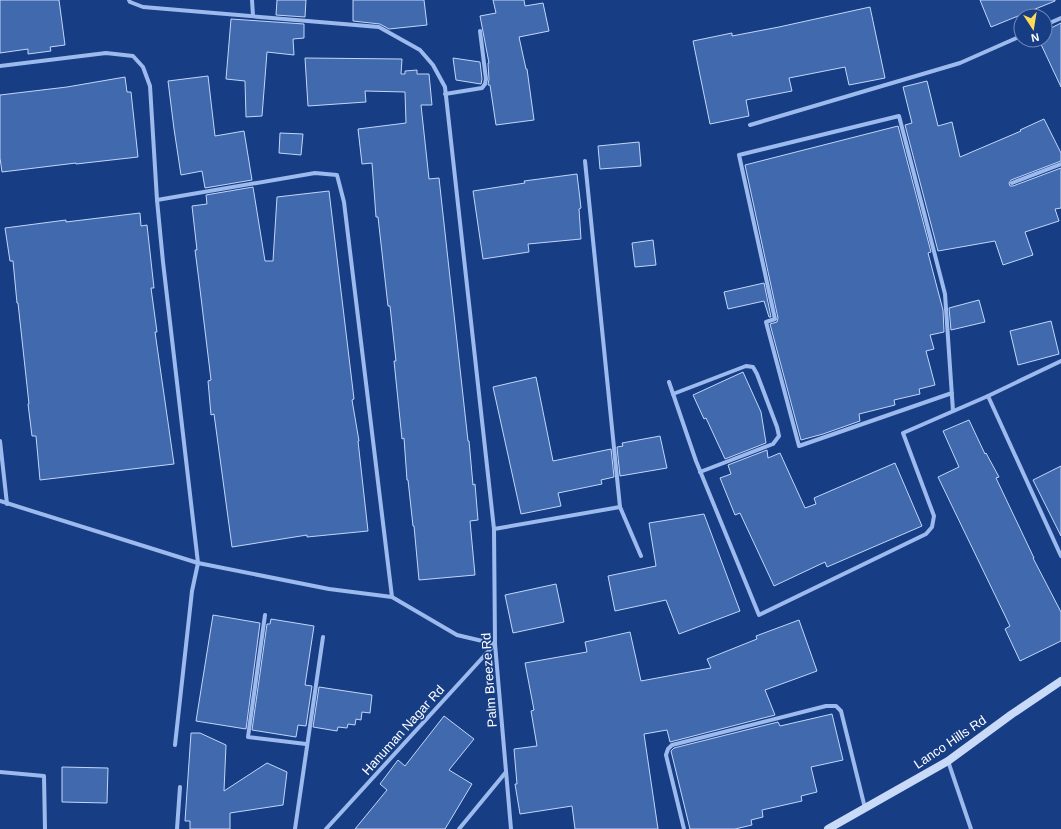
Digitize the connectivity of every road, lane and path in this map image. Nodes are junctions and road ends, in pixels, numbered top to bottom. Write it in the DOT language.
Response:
graph roads {
  1 [pos="129,0"];
  2 [pos="252,0"];
  3 [pos="252,16"];
  4 [pos="480,31"];
  5 [pos="1013,40"];
  6 [pos="0,66"];
  7 [pos="445,94"];
  8 [pos="750,125"];
  9 [pos="585,161"];
  10 [pos="1061,164"];
  11 [pos="1012,183"];
  12 [pos="157,200"];
  13 [pos="1061,361"];
  14 [pos="669,382"];
  15 [pos="952,393"];
  16 [pos="673,394"];
  17 [pos="988,396"];
  18 [pos="953,411"];
  19 [pos="0,440"];
  20 [pos="700,472"];
  21 [pos="0,502"];
  22 [pos="7,504"];
  23 [pos="620,507"];
  24 [pos="494,529"];
  25 [pos="641,556"];
  26 [pos="1061,556"];
  27 [pos="198,563"];
  28 [pos="392,597"];
  29 [pos="265,615"];
  30 [pos="323,637"];
  31 [pos="495,644"];
  32 [pos="1061,681"];
  33 [pos="306,744"];
  34 [pos="175,745"];
  35 [pos="948,761"];
  36 [pos="0,772"];
  37 [pos="506,772"];
  38 [pos="180,787"];
  39 [pos="865,808"];
  40 [pos="45,829"];
  41 [pos="178,829"];
  42 [pos="295,829"];
  43 [pos="326,829"];
  44 [pos="458,829"];
  45 [pos="511,829"];
  46 [pos="684,829"];
  47 [pos="828,829"];
  48 [pos="971,829"];
  1 -- 3 [label="street, Palm Breeze Rd"];
  2 -- 3 [label="street"];
  3 -- 7 [label="street, Palm Breeze Rd"];
  4 -- 7 [label="street"];
  5 -- 8 [label="street"];
  6 -- 12 [label="street"];
  7 -- 24 [label="street, Palm Breeze Rd"];
  9 -- 23 [label="street"];
  10 -- 11 [label="street"];
  12 -- 27 [label="street"];
  12 -- 28 [label="street"];
  13 -- 17 [label="street"];
  14 -- 16 [label="street"];
  15 -- 15 [label="street"];
  15 -- 18 [label="street"];
  16 -- 20 [label="street"];
  16 -- 20 [label="street"];
  17 -- 18 [label="street"];
  17 -- 26 [label="street"];
  18 -- 20 [label="street"];
  19 -- 22 [label="street"];
  21 -- 22 [label="street"];
  22 -- 27 [label="street"];
  23 -- 24 [label="street"];
  23 -- 25 [label="street"];
  24 -- 31 [label="street, Palm Breeze Rd"];
  27 -- 28 [label="street"];
  27 -- 34 [label="street"];
  28 -- 31 [label="street"];
  29 -- 33 [label="street"];
  30 -- 33 [label="street"];
  31 -- 37 [label="street, Palm Breeze Rd"];
  31 -- 43 [label="street, Hanuman Nagar Rd"];
  32 -- 35 [label="street, Lanco Hills Rd"];
  33 -- 42 [label="street"];
  35 -- 39 [label="street, Lanco Hills Rd"];
  35 -- 48 [label="street"];
  36 -- 40 [label="street"];
  37 -- 44 [label="street"];
  37 -- 45 [label="street, Palm Breeze Rd"];
  38 -- 41 [label="street"];
  39 -- 46 [label="street"];
  39 -- 47 [label="street, Lanco Hills Rd"];
}
